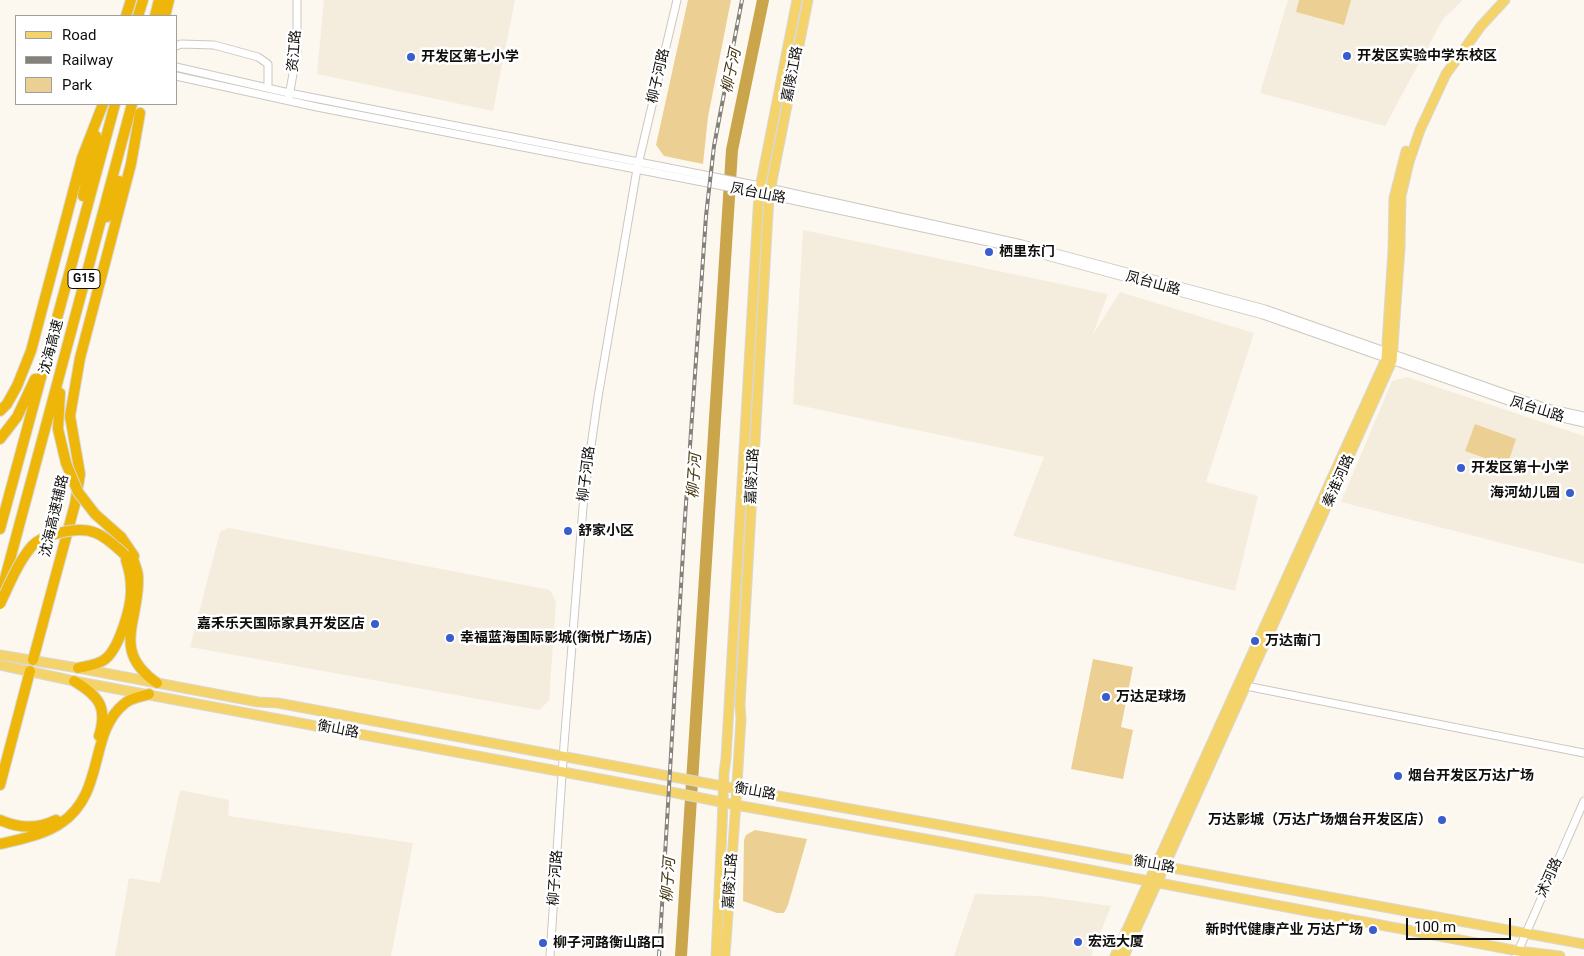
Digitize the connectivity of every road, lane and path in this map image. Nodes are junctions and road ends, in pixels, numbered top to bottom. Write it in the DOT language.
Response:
graph roads {
  1 [pos="131,0"];
  2 [pos="143,0"];
  3 [pos="159,0"];
  4 [pos="169,0"];
  5 [pos="297,0"];
  6 [pos="677,0"];
  7 [pos="797,0"];
  8 [pos="808,0"];
  9 [pos="1497,0"];
  10 [pos="1505,0"];
  11 [pos="126,15"];
  12 [pos="138,15"];
  13 [pos="155,15"];
  14 [pos="165,15"];
  15 [pos="178,45"];
  16 [pos="178,67"];
  17 [pos="178,76"];
  18 [pos="268,88"];
  19 [pos="289,97"];
  20 [pos="103,105"];
  21 [pos="103,105"];
  22 [pos="115,105"];
  23 [pos="132,105"];
  24 [pos="141,108"];
  25 [pos="638,165"];
  26 [pos="760,190"];
  27 [pos="770,192"];
  28 [pos="68,276"];
  29 [pos="84,281"];
  30 [pos="54,326"];
  31 [pos="70,332"];
  32 [pos="1390,357"];
  33 [pos="0,412"];
  34 [pos="1584,416"];
  35 [pos="1584,423"];
  36 [pos="0,439"];
  37 [pos="0,529"];
  38 [pos="0,598"];
  39 [pos="0,604"];
  40 [pos="0,655"];
  41 [pos="32,660"];
  42 [pos="0,665"];
  43 [pos="78,668"];
  44 [pos="30,671"];
  45 [pos="74,680"];
  46 [pos="157,683"];
  47 [pos="1246,686"];
  48 [pos="149,694"];
  49 [pos="1584,753"];
  50 [pos="563,757"];
  51 [pos="563,772"];
  52 [pos="0,784"];
  53 [pos="723,786"];
  54 [pos="737,788"];
  55 [pos="1584,801"];
  56 [pos="722,802"];
  57 [pos="736,805"];
  58 [pos="0,820"];
  59 [pos="44,828"];
  60 [pos="0,844"];
  61 [pos="1161,866"];
  62 [pos="1154,882"];
  63 [pos="1526,934"];
  64 [pos="1584,944"];
  65 [pos="1518,953"];
  66 [pos="550,956"];
  67 [pos="716,956"];
  68 [pos="725,956"];
  69 [pos="1115,956"];
  70 [pos="1124,956"];
  71 [pos="1560,956"];
  1 -- 11 [label="highway"];
  2 -- 12 [label="highway"];
  3 -- 13 [label="highway"];
  4 -- 14 [label="highway"];
  5 -- 19 [label="street, 资江路"];
  6 -- 25 [label="street, 柳子河路"];
  7 -- 26 [label="main road, 嘉陵江路"];
  8 -- 27 [label="main road, 嘉陵江路"];
  9 -- 32 [label="main road, 秦淮河路"];
  10 -- 32 [label="main road, 秦淮河路"];
  15 -- 18 [label="street"];
  16 -- 18 [label="street"];
  17 -- 19 [label="street"];
  18 -- 19 [label="street"];
  19 -- 25 [label="street, 凤台山路"];
  20 -- 28 [label="highway"];
  21 -- 33 [label="highway"];
  22 -- 28 [label="highway, 沈海高速 / G15"];
  23 -- 29 [label="highway, 沈海高速 / G15"];
  24 -- 29 [label="highway"];
  24 -- 41 [label="highway, 沈海高速辅路"];
  25 -- 26 [label="street, 凤台山路"];
  25 -- 50 [label="street, 柳子河路"];
  26 -- 27 [label="street, 凤台山路"];
  26 -- 53 [label="main road, 嘉陵江路"];
  27 -- 32 [label="street, 凤台山路"];
  27 -- 54 [label="main road, 嘉陵江路"];
  28 -- 30 [label="highway, 沈海高速 / G15"];
  29 -- 31 [label="highway, 沈海高速 / G15"];
  30 -- 36 [label="highway"];
  30 -- 37 [label="highway, 沈海高速 / G15"];
  31 -- 38 [label="highway, 沈海高速 / G15"];
  31 -- 46 [label="highway, bridge"];
  32 -- 34 [label="street, 凤台山路"];
  32 -- 35 [label="street, 凤台山路"];
  32 -- 47 [label="main road, 秦淮河路"];
  32 -- 61 [label="main road, 秦淮河路"];
  39 -- 43 [label="highway, bridge"];
  40 -- 41 [label="main road, 衡山路"];
  41 -- 43 [label="main road, 衡山路"];
  42 -- 44 [label="main road, 衡山路"];
  43 -- 46 [label="main road, 衡山路"];
  44 -- 45 [label="main road, 衡山路"];
  44 -- 52 [label="highway"];
  45 -- 48 [label="main road, 衡山路"];
  45 -- 59 [label="highway"];
  46 -- 50 [label="main road, 衡山路"];
  47 -- 49 [label="street"];
  47 -- 61 [label="main road, 秦淮河路"];
  48 -- 51 [label="main road, 衡山路"];
  48 -- 59 [label="highway"];
  50 -- 51 [label="street, 柳子河路"];
  50 -- 53 [label="main road, 衡山路"];
  51 -- 56 [label="main road, 衡山路"];
  51 -- 66 [label="street, 柳子河路"];
  53 -- 54 [label="main road, 衡山路"];
  53 -- 56 [label="main road, 嘉陵江路"];
  54 -- 57 [label="main road, 嘉陵江路"];
  54 -- 61 [label="main road, 衡山路"];
  55 -- 63 [label="street, 沭河路"];
  56 -- 57 [label="main road, 衡山路"];
  56 -- 67 [label="main road, 嘉陵江路"];
  57 -- 62 [label="main road, 衡山路"];
  57 -- 68 [label="main road, 嘉陵江路"];
  58 -- 59 [label="highway"];
  59 -- 60 [label="highway"];
  61 -- 62 [label="main road, 秦淮河路"];
  61 -- 63 [label="main road, 衡山路"];
  62 -- 65 [label="main road, 衡山路"];
  62 -- 69 [label="main road, 秦淮河路"];
  62 -- 70 [label="main road, 秦淮河路"];
  63 -- 64 [label="main road, 衡山路"];
  63 -- 65 [label="street, 沭河路"];
  65 -- 71 [label="main road, 衡山路"];
}
